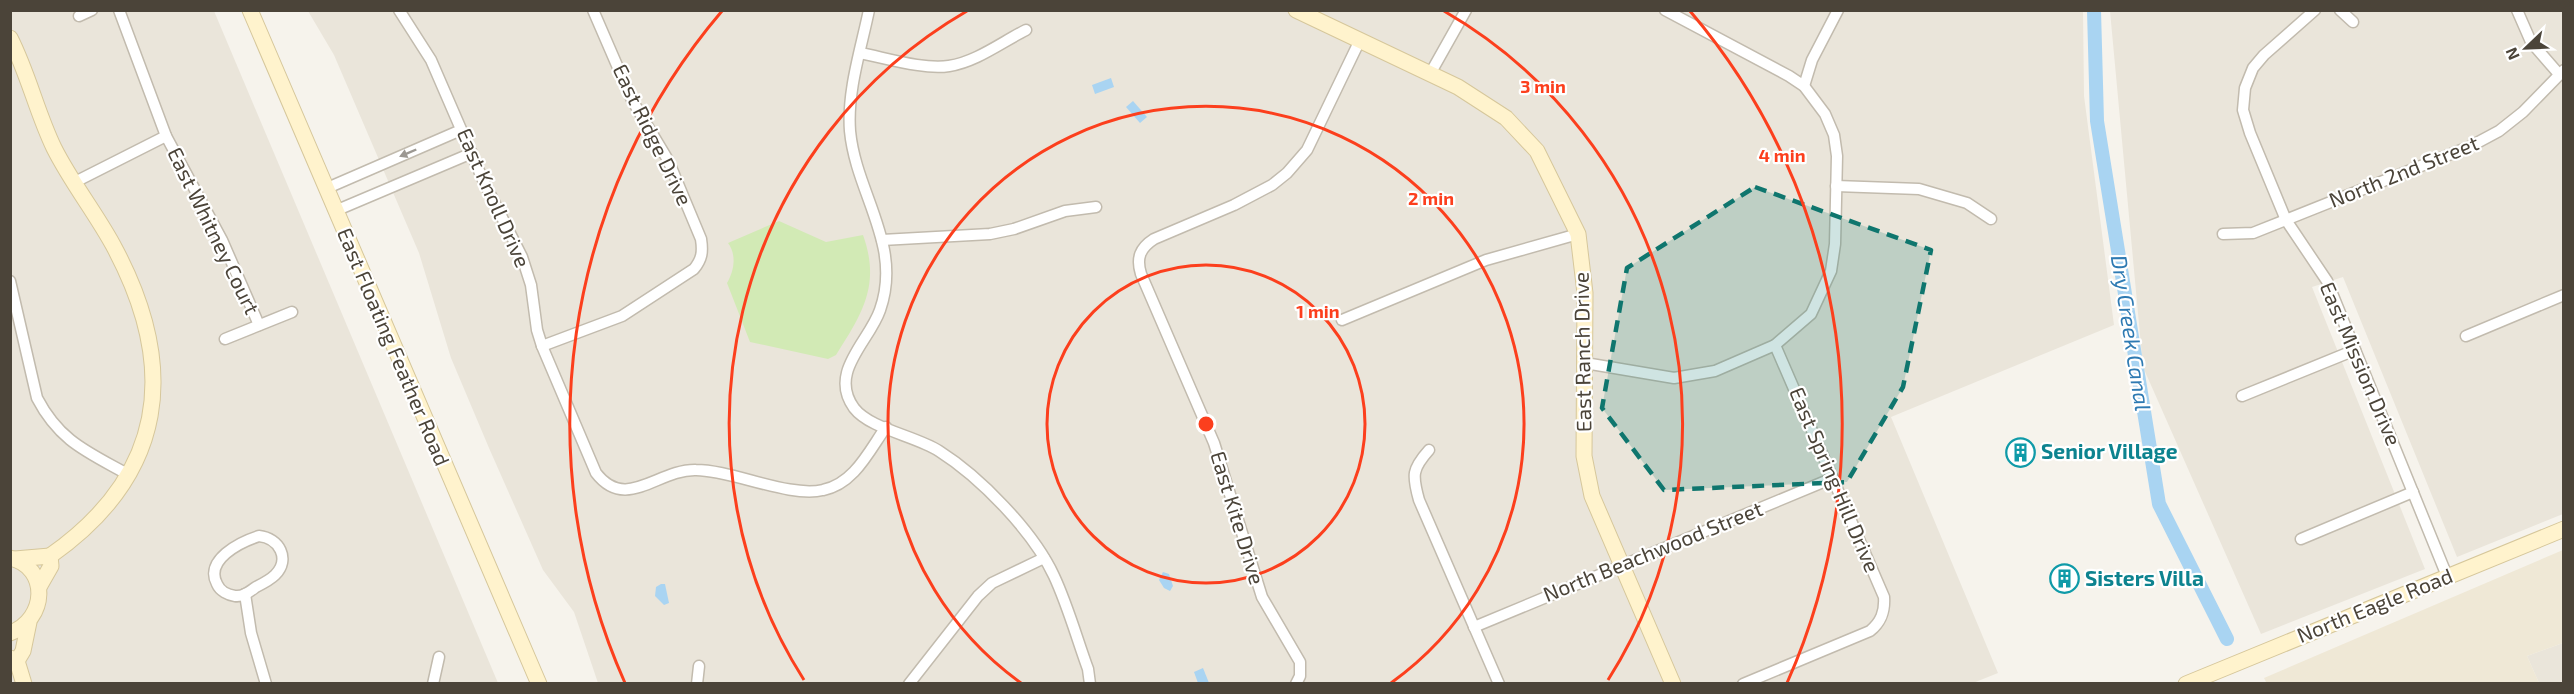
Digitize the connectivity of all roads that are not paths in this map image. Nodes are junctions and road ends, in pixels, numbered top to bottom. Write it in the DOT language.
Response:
graph roads {
  1 [pos="93,10"];
  2 [pos="119,10"];
  3 [pos="250,10"];
  4 [pos="399,10"];
  5 [pos="593,10"];
  6 [pos="869,10"];
  7 [pos="1296,10"];
  8 [pos="1466,10"];
  9 [pos="1665,10"];
  10 [pos="1838,10"];
  11 [pos="2315,10"];
  12 [pos="2340,10"];
  13 [pos="2517,10"];
  14 [pos="79,16"];
  15 [pos="2352,22"];
  16 [pos="1026,30"];
  17 [pos="10,38"];
  18 [pos="1360,40"];
  19 [pos="860,54"];
  20 [pos="15,61"];
  21 [pos="2561,71"];
  22 [pos="1430,74"];
  23 [pos="1804,87"];
  24 [pos="461,130"];
  25 [pos="166,136"];
  26 [pos="472,153"];
  27 [pos="75,182"];
  28 [pos="1836,186"];
  29 [pos="325,189"];
  30 [pos="1096,207"];
  31 [pos="334,212"];
  32 [pos="1991,219"];
  33 [pos="2286,220"];
  34 [pos="1578,234"];
  35 [pos="2223,234"];
  36 [pos="882,240"];
  37 [pos="10,281"];
  38 [pos="2564,295"];
  39 [pos="292,312"];
  40 [pos="1342,320"];
  41 [pos="259,326"];
  42 [pos="2466,336"];
  43 [pos="225,339"];
  44 [pos="1775,345"];
  45 [pos="542,346"];
  46 [pos="2355,350"];
  47 [pos="1585,363"];
  48 [pos="2242,396"];
  49 [pos="886,427"];
  50 [pos="1429,450"];
  51 [pos="129,475"];
  52 [pos="1833,478"];
  53 [pos="2413,492"];
  54 [pos="2564,529"];
  55 [pos="2301,539"];
  56 [pos="50,556"];
  57 [pos="1044,558"];
  58 [pos="13,559"];
  59 [pos="1622,565"];
  60 [pos="2447,576"];
  61 [pos="39,587"];
  62 [pos="245,594"];
  63 [pos="29,622"];
  64 [pos="1474,627"];
  65 [pos="10,633"];
  66 [pos="439,657"];
  67 [pos="14,659"];
  68 [pos="699,666"];
  69 [pos="1297,683"];
  70 [pos="24,684"];
  71 [pos="266,684"];
  72 [pos="433,684"];
  73 [pos="539,684"];
  74 [pos="698,684"];
  75 [pos="909,684"];
  76 [pos="1090,684"];
  77 [pos="1498,684"];
  78 [pos="1673,684"];
  79 [pos="1743,684"];
  80 [pos="2186,684"];
  1 -- 14 [label="street"];
  2 -- 25 [label="street, East Whitney Court"];
  3 -- 29 [label="street, East Floating Feather Road"];
  4 -- 24 [label="street, East Knoll Drive"];
  5 -- 45 [label="street, East Ridge Drive"];
  6 -- 19 [label="street"];
  7 -- 18 [label="street, East Ranch Drive"];
  8 -- 22 [label="street"];
  9 -- 23 [label="street"];
  10 -- 23 [label="street"];
  11 -- 33 [label="street, East Mission Drive"];
  12 -- 15 [label="street"];
  13 -- 21 [label="street"];
  16 -- 19 [label="street"];
  17 -- 20 [label="street"];
  18 -- 22 [label="street, East Ranch Drive"];
  18 -- 69 [label="street, East Kite Drive"];
  19 -- 36 [label="street"];
  20 -- 27 [label="street"];
  21 -- 33 [label="street, North 2nd Street"];
  22 -- 34 [label="street, East Ranch Drive"];
  23 -- 28 [label="street"];
  24 -- 26 [label="street, East Knoll Drive"];
  24 -- 29 [label="street, one-way"];
  25 -- 27 [label="street, East Whitney Court"];
  25 -- 41 [label="street, East Whitney Court"];
  26 -- 31 [label="street"];
  26 -- 45 [label="street, East Knoll Drive"];
  27 -- 51 [label="street"];
  28 -- 32 [label="street"];
  28 -- 44 [label="street"];
  29 -- 31 [label="street, East Floating Feather Road"];
  30 -- 36 [label="street"];
  31 -- 73 [label="street, East Floating Feather Road"];
  33 -- 35 [label="street, North 2nd Street"];
  33 -- 46 [label="street, East Mission Drive"];
  34 -- 40 [label="street"];
  34 -- 47 [label="street, East Ranch Drive"];
  36 -- 49 [label="street"];
  37 -- 51 [label="street"];
  38 -- 42 [label="street"];
  39 -- 41 [label="street, East Whitney Court"];
  41 -- 43 [label="street, East Whitney Court"];
  44 -- 47 [label="street"];
  44 -- 52 [label="street, East Spring Hill Drive"];
  45 -- 49 [label="street, East Knoll Drive"];
  46 -- 48 [label="street"];
  46 -- 53 [label="street, East Mission Drive"];
  47 -- 59 [label="street, East Ranch Drive"];
  49 -- 57 [label="street"];
  50 -- 64 [label="street"];
  51 -- 56 [label="street"];
  52 -- 59 [label="street, North Beachwood Street"];
  52 -- 79 [label="street, East Spring Hill Drive"];
  53 -- 55 [label="street"];
  53 -- 60 [label="street, East Mission Drive"];
  54 -- 60 [label="street, North Eagle Road"];
  56 -- 58 [label="street"];
  56 -- 61 [label="street"];
  57 -- 75 [label="street"];
  57 -- 76 [label="street"];
  58 -- 61 [label="street"];
  59 -- 64 [label="street, North Beachwood Street"];
  59 -- 78 [label="street, East Ranch Drive"];
  60 -- 80 [label="street, North Eagle Road"];
  61 -- 63 [label="street"];
  62 -- 62 [label="street"];
  62 -- 71 [label="street"];
  63 -- 65 [label="street"];
  63 -- 67 [label="street"];
  64 -- 77 [label="street"];
  66 -- 72 [label="street"];
  67 -- 70 [label="street"];
  68 -- 74 [label="street"];
}
